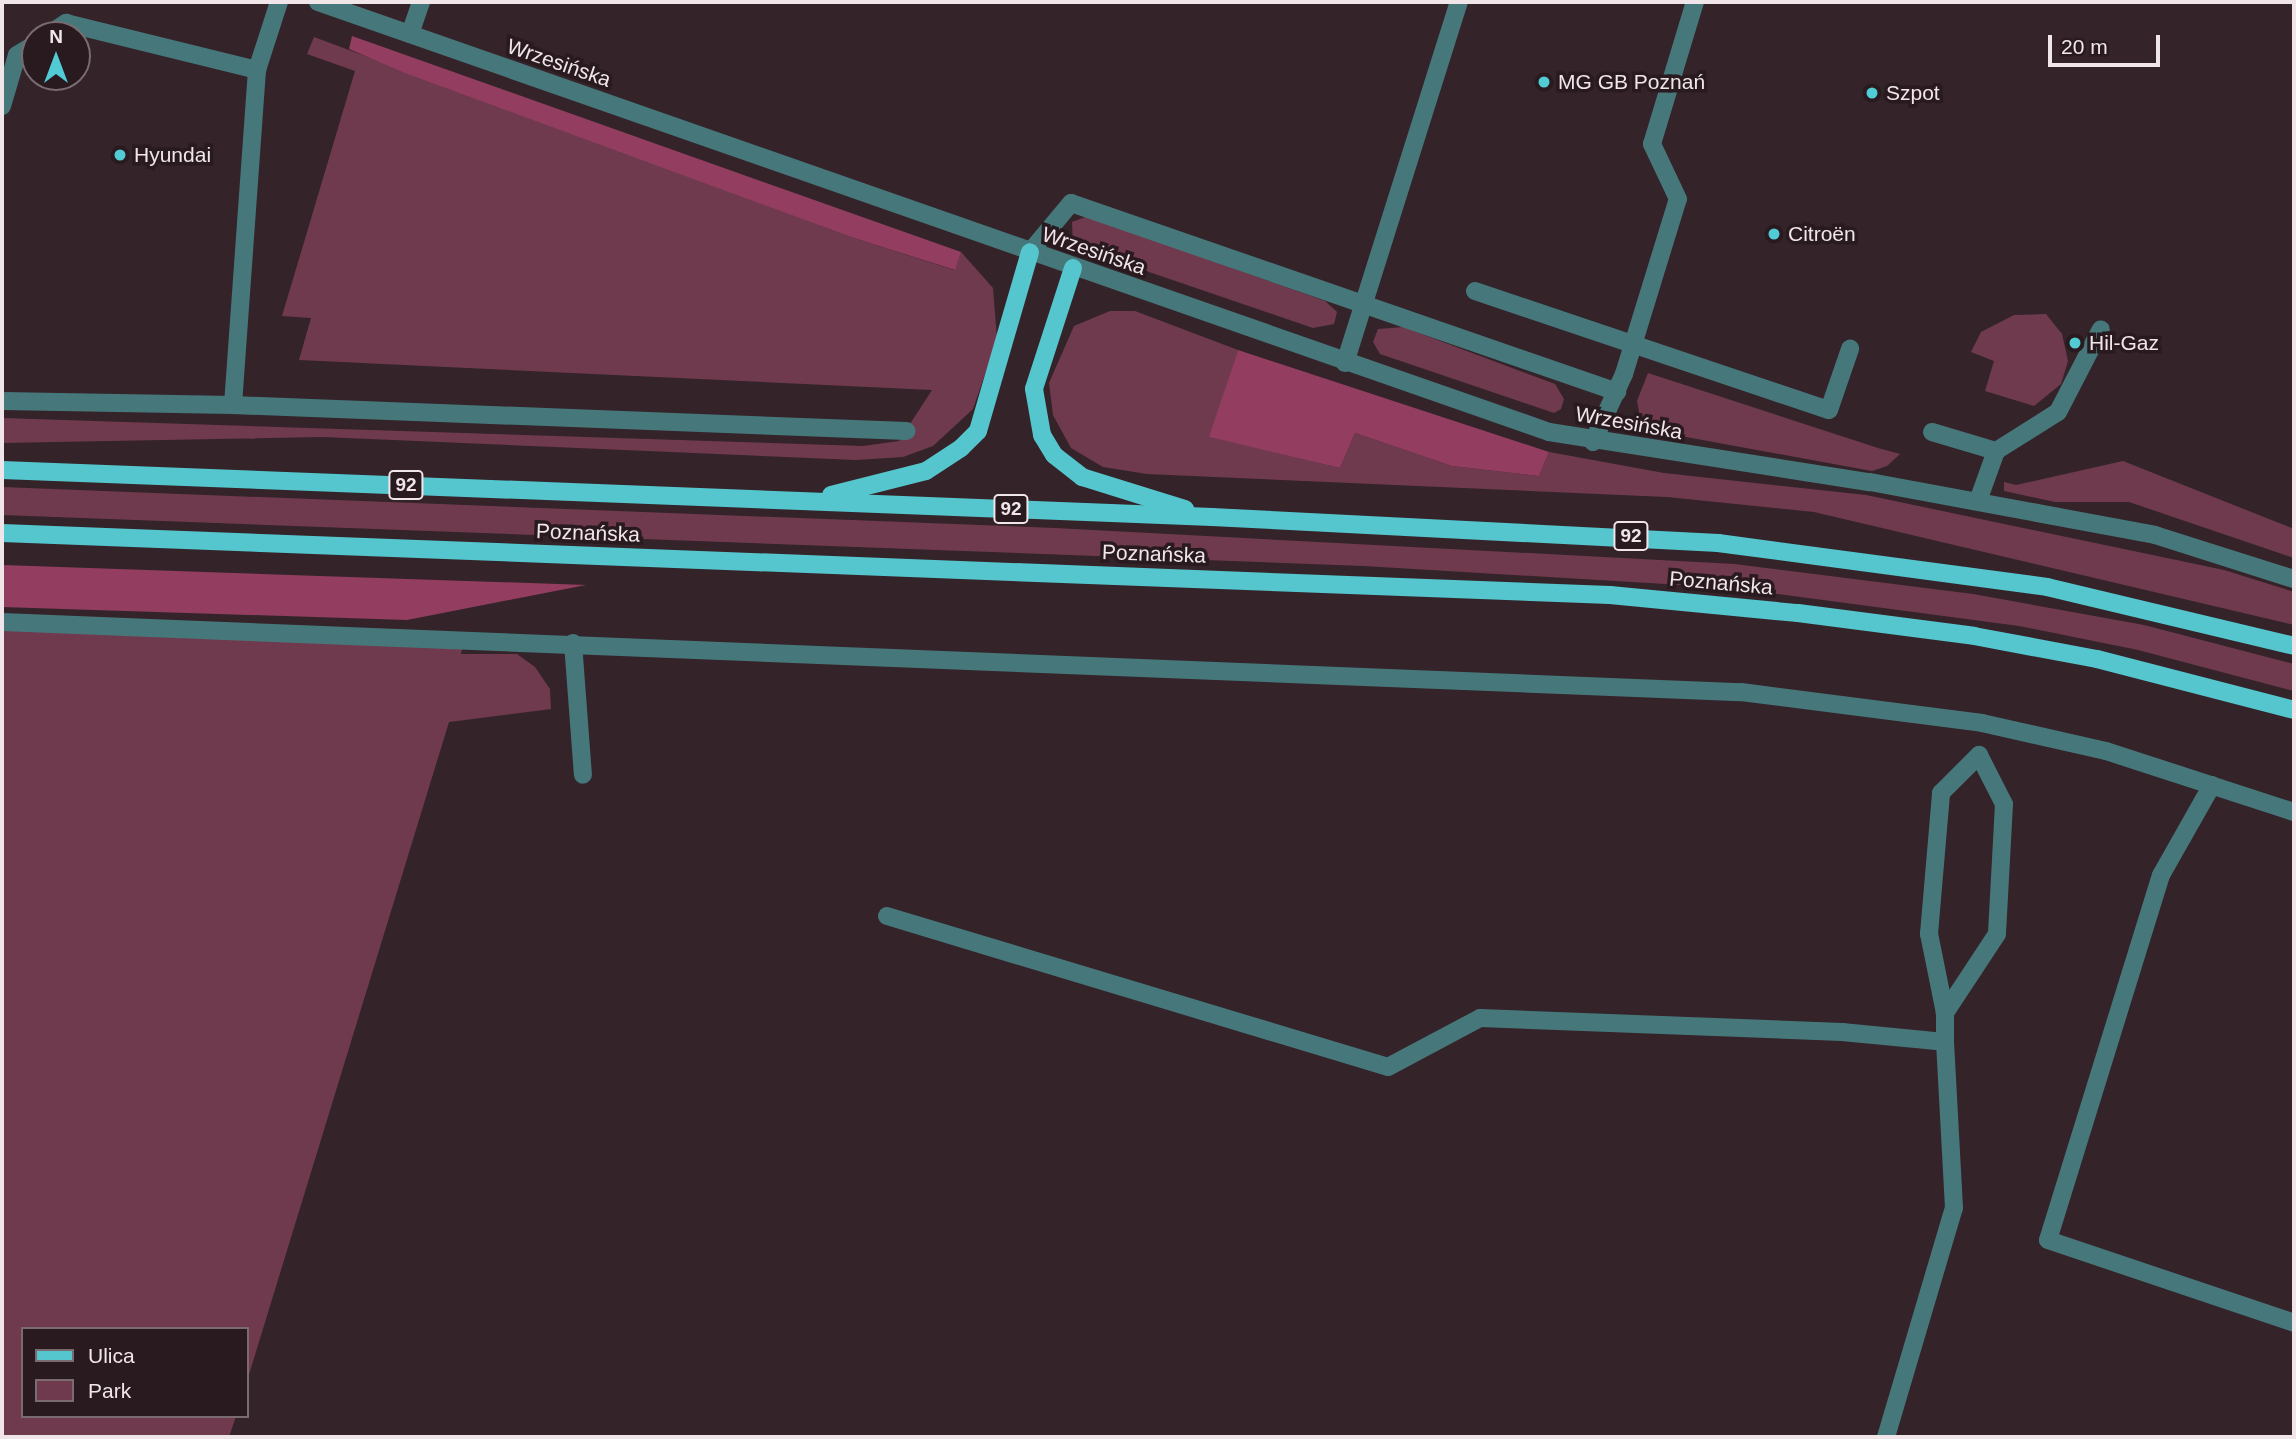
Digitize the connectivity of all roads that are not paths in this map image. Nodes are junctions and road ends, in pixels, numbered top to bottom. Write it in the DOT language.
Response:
graph roads {
  1 [pos="279,2"];
  2 [pos="318,2"];
  3 [pos="421,2"];
  4 [pos="1459,2"];
  5 [pos="1695,2"];
  6 [pos="91,29"];
  7 [pos="410,34"];
  8 [pos="21,53"];
  9 [pos="257,70"];
  10 [pos="2,106"];
  11 [pos="1030,252"];
  12 [pos="1073,268"];
  13 [pos="1475,291"];
  14 [pos="1366,301"];
  15 [pos="2101,329"];
  16 [pos="1633,344"];
  17 [pos="1850,349"];
  18 [pos="1345,363"];
  19 [pos="1617,392"];
  20 [pos="2,401"];
  21 [pos="233,405"];
  22 [pos="906,431"];
  23 [pos="1932,432"];
  24 [pos="1593,442"];
  25 [pos="1996,451"];
  26 [pos="2,470"];
  27 [pos="810,500"];
  28 [pos="1978,501"];
  29 [pos="1212,517"];
  30 [pos="2,533"];
  31 [pos="2294,579"];
  32 [pos="2,621"];
  33 [pos="573,643"];
  34 [pos="2294,646"];
  35 [pos="2294,710"];
  36 [pos="1982,723"];
  37 [pos="1979,755"];
  38 [pos="583,775"];
  39 [pos="2212,785"];
  40 [pos="2294,812"];
  41 [pos="887,916"];
  42 [pos="1945,1013"];
  43 [pos="1945,1042"];
  44 [pos="2294,1323"];
  45 [pos="1886,1437"];
  1 -- 9 [label="street"];
  2 -- 7 [label="street, Wrzesińska"];
  3 -- 7 [label="street"];
  4 -- 14 [label="street"];
  5 -- 16 [label="street"];
  6 -- 9 [label="street"];
  7 -- 11 [label="street, Wrzesińska"];
  8 -- 10 [label="street"];
  9 -- 21 [label="street"];
  11 -- 12 [label="street, Wrzesińska"];
  11 -- 14 [label="street"];
  11 -- 27 [label="main road"];
  12 -- 18 [label="street, Wrzesińska"];
  12 -- 29 [label="main road"];
  13 -- 16 [label="street"];
  14 -- 18 [label="street"];
  14 -- 19 [label="street"];
  15 -- 25 [label="street"];
  16 -- 17 [label="street"];
  16 -- 19 [label="street"];
  18 -- 24 [label="street, Wrzesińska"];
  19 -- 24 [label="street"];
  20 -- 21 [label="street"];
  21 -- 22 [label="street"];
  23 -- 25 [label="street"];
  24 -- 28 [label="street, Wrzesińska"];
  25 -- 28 [label="street"];
  26 -- 27 [label="main road, Poznańska / 92"];
  27 -- 29 [label="main road, Poznańska / 92"];
  28 -- 31 [label="street"];
  29 -- 34 [label="main road, Poznańska / 92"];
  30 -- 35 [label="main road, Poznańska"];
  32 -- 33 [label="street"];
  33 -- 36 [label="street"];
  33 -- 38 [label="street"];
  36 -- 37 [label="street"];
  36 -- 39 [label="street"];
  37 -- 42 [label="street"];
  37 -- 42 [label="street"];
  39 -- 40 [label="street"];
  39 -- 44 [label="street"];
  41 -- 43 [label="street"];
  42 -- 43 [label="street"];
  43 -- 45 [label="street"];
}
